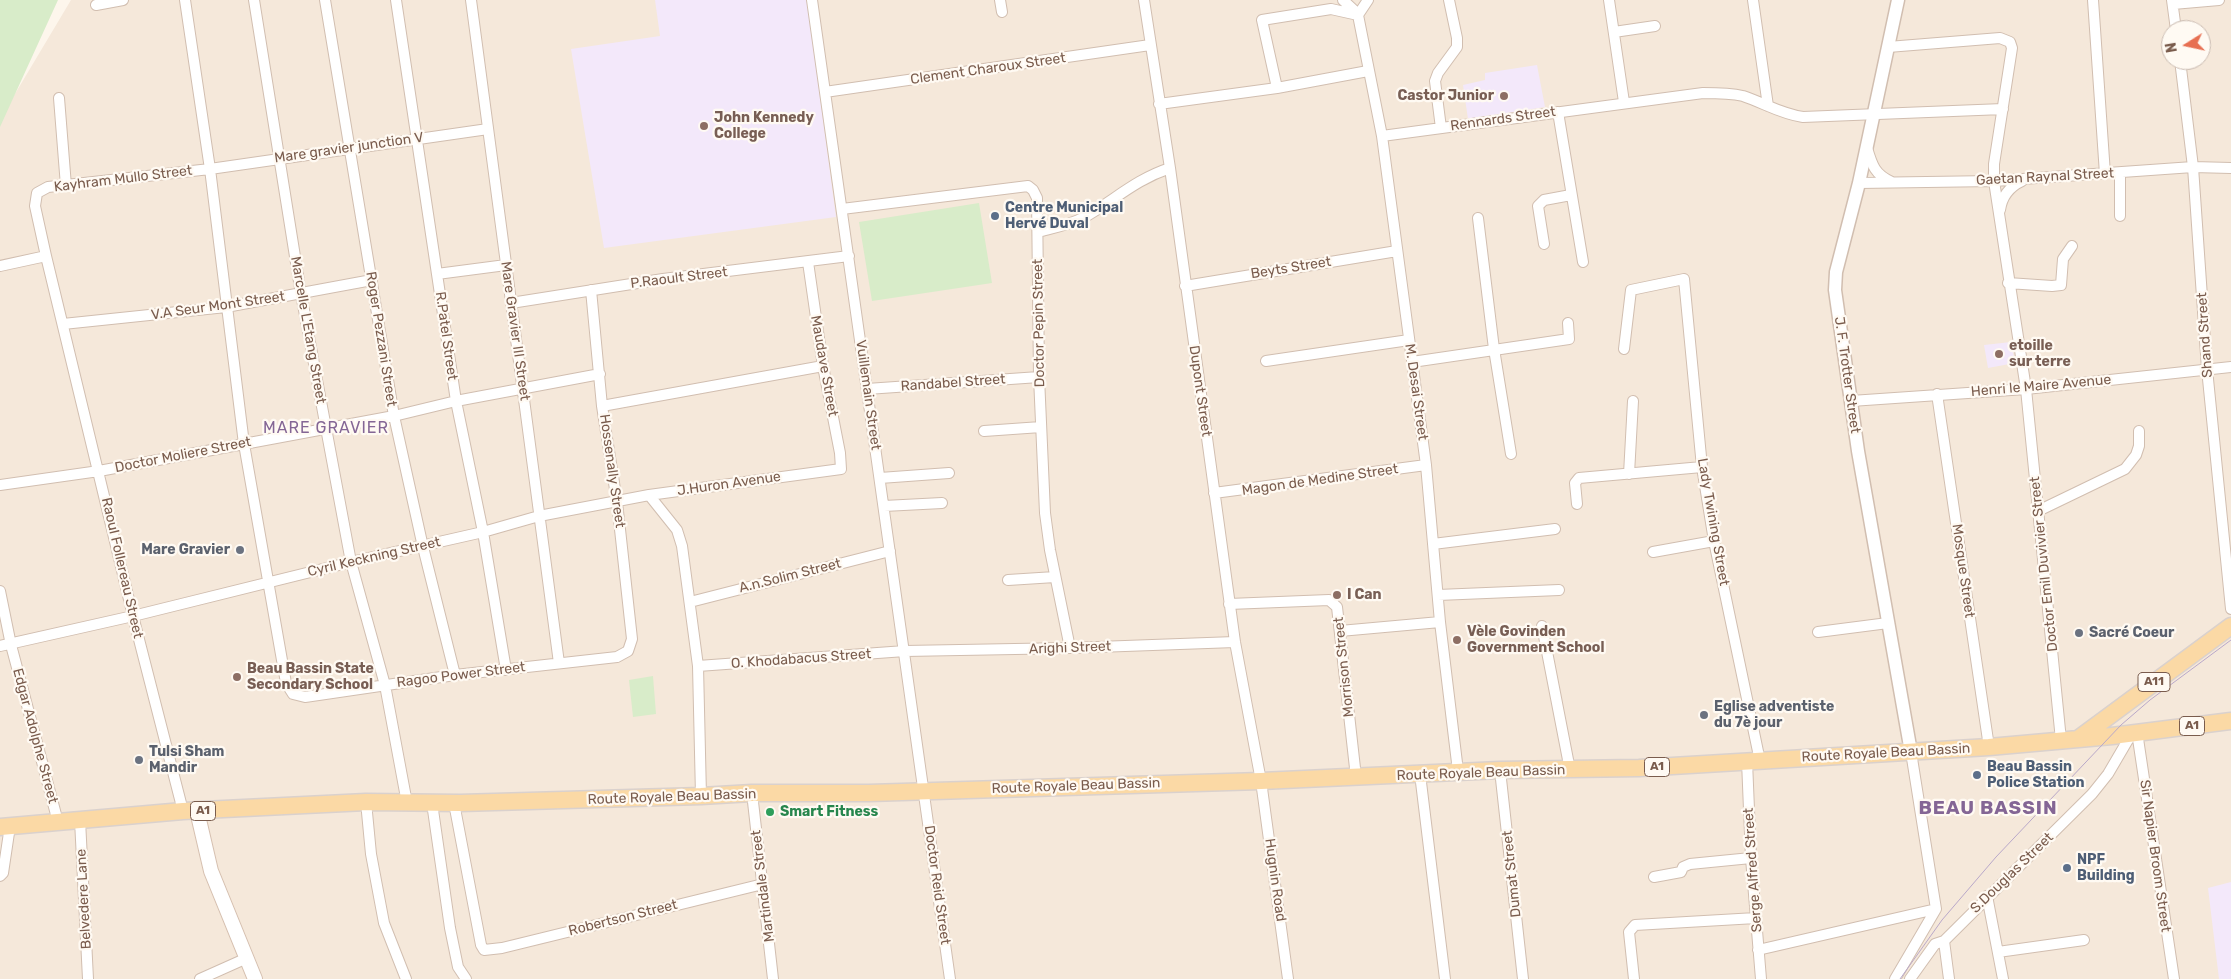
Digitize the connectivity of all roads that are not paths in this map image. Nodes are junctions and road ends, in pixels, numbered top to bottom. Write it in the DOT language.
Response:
graph roads {
  1 [pos="123,0"];
  2 [pos="185,0"];
  3 [pos="254,0"];
  4 [pos="324,0"];
  5 [pos="396,0"];
  6 [pos="471,0"];
  7 [pos="812,0"];
  8 [pos="1000,0"];
  9 [pos="1144,0"];
  10 [pos="1344,0"];
  11 [pos="1368,0"];
  12 [pos="1449,0"];
  13 [pos="1609,0"];
  14 [pos="1753,0"];
  15 [pos="1898,0"];
  16 [pos="2093,0"];
  17 [pos="2219,0"];
  18 [pos="2173,2"];
  19 [pos="96,4"];
  20 [pos="1002,12"];
  21 [pos="1358,15"];
  22 [pos="2175,20"];
  23 [pos="1655,26"];
  24 [pos="1614,32"];
  25 [pos="1150,45"];
  26 [pos="1888,46"];
  27 [pos="2181,70"];
  28 [pos="1368,71"];
  29 [pos="1276,88"];
  30 [pos="825,92"];
  31 [pos="59,98"];
  32 [pos="1624,102"];
  33 [pos="1159,104"];
  34 [pos="1768,106"];
  35 [pos="2003,109"];
  36 [pos="1558,112"];
  37 [pos="1873,114"];
  38 [pos="1441,128"];
  39 [pos="488,129"];
  40 [pos="1382,136"];
  41 [pos="417,138"];
  42 [pos="1866,147"];
  43 [pos="350,148"];
  44 [pos="278,159"];
  45 [pos="2193,167"];
  46 [pos="1170,168"];
  47 [pos="2231,168"];
  48 [pos="210,169"];
  49 [pos="2120,173"];
  50 [pos="2105,174"];
  51 [pos="2025,179"];
  52 [pos="1994,181"];
  53 [pos="1893,182"];
  54 [pos="1859,183"];
  55 [pos="66,186"];
  56 [pos="37,193"];
  57 [pos="1571,194"];
  58 [pos="842,209"];
  59 [pos="1999,216"];
  60 [pos="2120,216"];
  61 [pos="1478,218"];
  62 [pos="1038,232"];
  63 [pos="1544,244"];
  64 [pos="2072,246"];
  65 [pos="1397,251"];
  66 [pos="46,256"];
  67 [pos="849,256"];
  68 [pos="808,262"];
  69 [pos="1583,262"];
  70 [pos="506,265"];
  71 [pos="0,266"];
  72 [pos="437,274"];
  73 [pos="372,280"];
  74 [pos="2008,282"];
  75 [pos="1185,286"];
  76 [pos="591,290"];
  77 [pos="301,294"];
  78 [pos="511,303"];
  79 [pos="226,307"];
  80 [pos="1568,323"];
  81 [pos="63,324"];
  82 [pos="1409,340"];
  83 [pos="1624,349"];
  84 [pos="1494,350"];
  85 [pos="1266,361"];
  86 [pos="1412,362"];
  87 [pos="823,366"];
  88 [pos="2231,367"];
  89 [pos="2207,369"];
  90 [pos="600,374"];
  91 [pos="1039,377"];
  92 [pos="522,388"];
  93 [pos="868,389"];
  94 [pos="2026,389"];
  95 [pos="1937,394"];
  96 [pos="456,401"];
  97 [pos="1633,401"];
  98 [pos="1851,401"];
  99 [pos="602,406"];
  100 [pos="394,416"];
  101 [pos="1041,427"];
  102 [pos="326,429"];
  103 [pos="984,431"];
  104 [pos="2139,431"];
  105 [pos="244,444"];
  106 [pos="1511,454"];
  107 [pos="1426,465"];
  108 [pos="1702,467"];
  109 [pos="841,469"];
  110 [pos="99,471"];
  111 [pos="948,474"];
  112 [pos="1629,474"];
  113 [pos="880,478"];
  114 [pos="0,485"];
  115 [pos="1214,494"];
  116 [pos="649,495"];
  117 [pos="617,502"];
  118 [pos="942,503"];
  119 [pos="1578,504"];
  120 [pos="884,506"];
  121 [pos="2038,511"];
  122 [pos="539,516"];
  123 [pos="1555,529"];
  124 [pos="482,532"];
  125 [pos="1714,541"];
  126 [pos="1433,544"];
  127 [pos="422,546"];
  128 [pos="890,550"];
  129 [pos="1653,552"];
  130 [pos="351,562"];
  131 [pos="1056,577"];
  132 [pos="1008,580"];
  133 [pos="268,582"];
  134 [pos="1559,590"];
  135 [pos="0,591"];
  136 [pos="1438,595"];
  137 [pos="690,602"];
  138 [pos="1229,604"];
  139 [pos="2231,609"];
  140 [pos="132,616"];
  141 [pos="1440,622"];
  142 [pos="1888,624"];
  143 [pos="1542,626"];
  144 [pos="2231,626"];
  145 [pos="1340,632"];
  146 [pos="1818,632"];
  147 [pos="1234,642"];
  148 [pos="11,644"];
  149 [pos="0,646"];
  150 [pos="1070,648"];
  151 [pos="628,651"];
  152 [pos="905,651"];
  153 [pos="559,663"];
  154 [pos="698,666"];
  155 [pos="506,670"];
  156 [pos="455,676"];
  157 [pos="385,685"];
  158 [pos="2230,724"];
  159 [pos="2141,732"];
  160 [pos="2070,739"];
  161 [pos="1989,747"];
  162 [pos="1911,752"];
  163 [pos="1753,761"];
  164 [pos="1500,770"];
  165 [pos="1570,770"];
  166 [pos="1458,771"];
  167 [pos="1420,774"];
  168 [pos="1356,777"];
  169 [pos="1262,781"];
  170 [pos="924,790"];
  171 [pos="752,793"];
  172 [pos="700,796"];
  173 [pos="366,802"];
  174 [pos="407,803"];
  175 [pos="432,803"];
  176 [pos="454,803"];
  177 [pos="190,811"];
  178 [pos="80,820"];
  179 [pos="58,822"];
  180 [pos="5,826"];
  181 [pos="1751,858"];
  182 [pos="0,876"];
  183 [pos="1654,878"];
  184 [pos="762,884"];
  185 [pos="1987,896"];
  186 [pos="1936,909"];
  187 [pos="1756,918"];
  188 [pos="2084,940"];
  189 [pos="1944,941"];
  190 [pos="1758,950"];
  191 [pos="1998,952"];
  192 [pos="247,958"];
  193 [pos="88,979"];
  194 [pos="200,979"];
  195 [pos="255,979"];
  196 [pos="406,979"];
  197 [pos="466,979"];
  198 [pos="773,979"];
  199 [pos="950,979"];
  200 [pos="1288,979"];
  201 [pos="1445,979"];
  202 [pos="1524,979"];
  203 [pos="1634,979"];
  204 [pos="1761,979"];
  205 [pos="1895,979"];
  206 [pos="1910,979"];
  207 [pos="1949,979"];
  208 [pos="2004,979"];
  209 [pos="2174,979"];
  1 -- 19 [label="street"];
  2 -- 48 [label="street"];
  3 -- 44 [label="street, Marcelle L'Etang Street"];
  4 -- 43 [label="street, Roger Pezzani Street"];
  5 -- 41 [label="street, R.Patel Street"];
  6 -- 39 [label="street, Mare Gravier III Street"];
  7 -- 30 [label="street, Vuillemain Street"];
  8 -- 20 [label="street"];
  9 -- 25 [label="street, Dupont Street"];
  10 -- 21 [label="street"];
  11 -- 21 [label="street"];
  12 -- 38 [label="street"];
  13 -- 24 [label="street"];
  14 -- 34 [label="street"];
  15 -- 26 [label="street, J. F. Trotter Street"];
  16 -- 50 [label="street"];
  17 -- 18 [label="street"];
  18 -- 22 [label="street"];
  21 -- 28 [label="street, M. Desai Street"];
  21 -- 29 [label="street"];
  23 -- 24 [label="street"];
  24 -- 32 [label="street"];
  25 -- 30 [label="street, Clement Charoux Street"];
  25 -- 33 [label="street, Dupont Street"];
  26 -- 35 [label="street, Doctor Emil Duvivier Street"];
  26 -- 37 [label="street, J. F. Trotter Street"];
  27 -- 45 [label="street, Shand Street"];
  28 -- 29 [label="street"];
  28 -- 40 [label="street, M. Desai Street"];
  29 -- 33 [label="street"];
  30 -- 58 [label="street, Vuillemain Street"];
  31 -- 55 [label="street"];
  32 -- 34 [label="street, Rennards Street"];
  32 -- 36 [label="street, Rennards Street"];
  33 -- 46 [label="street, Dupont Street"];
  34 -- 37 [label="street, Rennards Street"];
  35 -- 37 [label="street, Rennards Street"];
  35 -- 52 [label="street, Doctor Emil Duvivier Street"];
  36 -- 38 [label="street, Rennards Street"];
  36 -- 57 [label="street"];
  37 -- 42 [label="street, J. F. Trotter Street"];
  38 -- 40 [label="street, Rennards Street"];
  39 -- 41 [label="street, Mare gravier junction V"];
  39 -- 70 [label="street, Mare Gravier III Street"];
  40 -- 65 [label="street, M. Desai Street"];
  41 -- 43 [label="street, Mare gravier junction V"];
  41 -- 72 [label="street, R.Patel Street"];
  42 -- 53 [label="street"];
  42 -- 54 [label="street, J. F. Trotter Street"];
  43 -- 44 [label="street, Mare gravier junction V"];
  43 -- 73 [label="street, Roger Pezzani Street"];
  44 -- 48 [label="street, Mare gravier junction V"];
  44 -- 77 [label="street, Marcelle L'Etang Street"];
  45 -- 47 [label="street, Gaetan Raynal Street"];
  45 -- 49 [label="street, Gaetan Raynal Street"];
  45 -- 89 [label="street, Shand Street"];
  46 -- 62 [label="street"];
  46 -- 75 [label="street, Dupont Street"];
  48 -- 55 [label="street, Kayhram Mullo Street"];
  48 -- 79 [label="street"];
  49 -- 50 [label="street, Gaetan Raynal Street"];
  49 -- 60 [label="street"];
  50 -- 51 [label="street, Gaetan Raynal Street"];
  51 -- 52 [label="street, Gaetan Raynal Street"];
  51 -- 59 [label="street"];
  52 -- 53 [label="street, Gaetan Raynal Street"];
  52 -- 59 [label="street, Doctor Emil Duvivier Street"];
  53 -- 54 [label="street, Gaetan Raynal Street"];
  54 -- 98 [label="street, J. F. Trotter Street"];
  55 -- 56 [label="street, Kayhram Mullo Street"];
  56 -- 66 [label="street, Raoul Follereau Street"];
  57 -- 63 [label="street"];
  57 -- 69 [label="street"];
  58 -- 62 [label="street, Doctor Pepin Street"];
  58 -- 67 [label="street, Vuillemain Street"];
  59 -- 74 [label="street, Doctor Emil Duvivier Street"];
  61 -- 84 [label="street"];
  62 -- 91 [label="street, Doctor Pepin Street"];
  64 -- 74 [label="street"];
  65 -- 75 [label="street, Beyts Street"];
  65 -- 82 [label="street, M. Desai Street"];
  66 -- 71 [label="street"];
  66 -- 81 [label="street, Raoul Follereau Street"];
  67 -- 68 [label="street, P.Raoult Street"];
  67 -- 93 [label="street, Vuillemain Street"];
  68 -- 76 [label="street, P.Raoult Street"];
  68 -- 87 [label="street, Maudave Street"];
  70 -- 72 [label="street"];
  70 -- 78 [label="street, Mare Gravier III Street"];
  72 -- 96 [label="street, R.Patel Street"];
  73 -- 77 [label="street, V.A Seur Mont Street"];
  73 -- 100 [label="street, Roger Pezzani Street"];
  74 -- 94 [label="street, Doctor Emil Duvivier Street"];
  75 -- 115 [label="street, Dupont Street"];
  76 -- 78 [label="street, P.Raoult Street"];
  76 -- 90 [label="street, Hossenally Street"];
  77 -- 79 [label="street, V.A Seur Mont Street"];
  77 -- 102 [label="street, Marcelle L'Etang Street"];
  78 -- 92 [label="street, Mare Gravier III Street"];
  79 -- 81 [label="street, V.A Seur Mont Street"];
  79 -- 105 [label="street"];
  80 -- 84 [label="street"];
  81 -- 110 [label="street, Raoul Follereau Street"];
  82 -- 85 [label="street"];
  82 -- 86 [label="street, M. Desai Street"];
  83 -- 108 [label="street, Lady Twining Street"];
  84 -- 86 [label="street"];
  84 -- 106 [label="street"];
  86 -- 107 [label="street, M. Desai Street"];
  87 -- 99 [label="street"];
  87 -- 109 [label="street, Maudave Street"];
  88 -- 89 [label="street, Henri le Maire Avenue"];
  89 -- 94 [label="street, Henri le Maire Avenue"];
  89 -- 139 [label="street, Shand Street"];
  90 -- 92 [label="street, Doctor Moliere Street"];
  90 -- 99 [label="street, Hossenally Street"];
  91 -- 93 [label="street, Randabel Street"];
  91 -- 101 [label="street, Doctor Pepin Street"];
  92 -- 96 [label="street, Doctor Moliere Street"];
  92 -- 122 [label="street, Mare Gravier III Street"];
  93 -- 113 [label="street, Vuillemain Street"];
  94 -- 95 [label="street, Henri le Maire Avenue"];
  94 -- 121 [label="street, Doctor Emil Duvivier Street"];
  95 -- 98 [label="street, Henri le Maire Avenue"];
  95 -- 161 [label="street, Mosque Street"];
  96 -- 100 [label="street, Doctor Moliere Street"];
  96 -- 124 [label="street, R.Patel Street"];
  97 -- 112 [label="street"];
  98 -- 142 [label="street, J. F. Trotter Street"];
  99 -- 117 [label="street, Hossenally Street"];
  100 -- 102 [label="street, Doctor Moliere Street"];
  100 -- 127 [label="street, Roger Pezzani Street"];
  101 -- 103 [label="street"];
  101 -- 131 [label="street, Doctor Pepin Street"];
  102 -- 105 [label="street, Doctor Moliere Street"];
  102 -- 130 [label="street, Marcelle L'Etang Street"];
  104 -- 121 [label="street"];
  105 -- 110 [label="street, Doctor Moliere Street"];
  105 -- 133 [label="street"];
  107 -- 115 [label="street, Magon de Medine Street"];
  107 -- 126 [label="street, M. Desai Street"];
  108 -- 112 [label="street"];
  108 -- 125 [label="street, Lady Twining Street"];
  109 -- 116 [label="street, J.Huron Avenue"];
  110 -- 114 [label="street, Doctor Moliere Street"];
  110 -- 140 [label="street, Raoul Follereau Street"];
  111 -- 113 [label="street"];
  112 -- 119 [label="street"];
  113 -- 120 [label="street, Vuillemain Street"];
  115 -- 138 [label="street, Dupont Street"];
  116 -- 117 [label="street, J.Huron Avenue"];
  116 -- 137 [label="street"];
  117 -- 122 [label="street, Cyril Keckning Street"];
  117 -- 151 [label="street, Hossenally Street"];
  118 -- 120 [label="street"];
  120 -- 128 [label="street, Vuillemain Street"];
  121 -- 160 [label="street, Doctor Emil Duvivier Street"];
  122 -- 124 [label="street, Cyril Keckning Street"];
  122 -- 153 [label="street, Mare Gravier III Street"];
  123 -- 126 [label="street"];
  124 -- 127 [label="street, Cyril Keckning Street"];
  124 -- 155 [label="street, R.Patel Street"];
  125 -- 129 [label="street"];
  125 -- 163 [label="street, Lady Twining Street"];
  126 -- 136 [label="street, M. Desai Street"];
  127 -- 130 [label="street, Cyril Keckning Street"];
  127 -- 156 [label="street, Roger Pezzani Street"];
  128 -- 137 [label="street, A.n.Solim Street"];
  128 -- 152 [label="street, Vuillemain Street"];
  130 -- 133 [label="street, Cyril Keckning Street"];
  130 -- 157 [label="street, Marcelle L'Etang Street"];
  131 -- 132 [label="street"];
  131 -- 150 [label="street, Doctor Pepin Street"];
  133 -- 140 [label="street, Cyril Keckning Street"];
  133 -- 157 [label="street, Ragoo Power Street"];
  134 -- 136 [label="street"];
  135 -- 148 [label="street, Edgar Adolphe Street"];
  136 -- 141 [label="street, M. Desai Street"];
  137 -- 154 [label="street"];
  138 -- 145 [label="street, Morrison Street"];
  138 -- 147 [label="street, Dupont Street"];
  140 -- 148 [label="street, Cyril Keckning Street"];
  140 -- 177 [label="street, Raoul Follereau Street"];
  141 -- 145 [label="street"];
  141 -- 166 [label="street, M. Desai Street"];
  142 -- 146 [label="street"];
  142 -- 162 [label="street, J. F. Trotter Street"];
  143 -- 165 [label="street"];
  144 -- 160 [label="main road, A11"];
  145 -- 168 [label="street, Morrison Street"];
  147 -- 150 [label="street, Arighi Street"];
  147 -- 169 [label="street, Dupont Street"];
  148 -- 149 [label="street, Cyril Keckning Street"];
  148 -- 179 [label="street, Edgar Adolphe Street"];
  150 -- 152 [label="street, Arighi Street"];
  151 -- 153 [label="street, Ragoo Power Street"];
  152 -- 154 [label="street, O. Khodabacus Street"];
  152 -- 170 [label="street, Vuillemain Street"];
  153 -- 155 [label="street, Ragoo Power Street"];
  154 -- 172 [label="street"];
  155 -- 156 [label="street, Ragoo Power Street"];
  156 -- 157 [label="street, Ragoo Power Street"];
  157 -- 174 [label="street, Marcelle L'Etang Street"];
  158 -- 159 [label="main road, A1"];
  159 -- 160 [label="main road, Route Royale Beau Bassin / A1"];
  159 -- 185 [label="street, S.Douglas Street"];
  159 -- 209 [label="street, Sir Napier Broom Street"];
  160 -- 161 [label="main road, Route Royale Beau Bassin / A1"];
  161 -- 162 [label="main road, Route Royale Beau Bassin / A1"];
  162 -- 163 [label="main road, Route Royale Beau Bassin / A1"];
  162 -- 186 [label="street"];
  163 -- 165 [label="main road, Route Royale Beau Bassin / A1"];
  163 -- 181 [label="street, Serge Alfred Street"];
  164 -- 165 [label="main road, Route Royale Beau Bassin / A1"];
  164 -- 166 [label="main road, Route Royale Beau Bassin / A1"];
  164 -- 202 [label="street, Dumat Street"];
  166 -- 167 [label="main road, Route Royale Beau Bassin / A1"];
  167 -- 168 [label="main road, Route Royale Beau Bassin / A1"];
  167 -- 201 [label="street"];
  168 -- 169 [label="main road, Route Royale Beau Bassin / A1"];
  169 -- 170 [label="main road, Route Royale Beau Bassin / A1"];
  169 -- 200 [label="street, Hugnin Road"];
  170 -- 171 [label="main road, Route Royale Beau Bassin / A1"];
  170 -- 199 [label="street, Doctor Reid Street"];
  171 -- 172 [label="main road, Route Royale Beau Bassin / A1"];
  171 -- 184 [label="street, Martindale Street"];
  172 -- 176 [label="main road, Route Royale Beau Bassin / A1"];
  173 -- 174 [label="main road, Route Royale Beau Bassin / A1"];
  173 -- 177 [label="main road, Route Royale Beau Bassin / A1"];
  173 -- 196 [label="street"];
  174 -- 175 [label="main road, Route Royale Beau Bassin / A1"];
  175 -- 176 [label="main road, Route Royale Beau Bassin / A1"];
  175 -- 197 [label="street"];
  176 -- 184 [label="street, Robertson Street"];
  177 -- 178 [label="main road, Route Royale Beau Bassin / A1"];
  177 -- 192 [label="main road"];
  178 -- 179 [label="main road, Route Royale Beau Bassin / A1"];
  178 -- 193 [label="street, Belvedere Lane"];
  179 -- 180 [label="main road, Route Royale Beau Bassin / A1"];
  180 -- 182 [label="street"];
  181 -- 183 [label="street"];
  181 -- 187 [label="street, Serge Alfred Street"];
  184 -- 198 [label="street, Martindale Street"];
  185 -- 189 [label="street, S.Douglas Street"];
  185 -- 191 [label="street"];
  186 -- 190 [label="street"];
  186 -- 205 [label="street"];
  187 -- 190 [label="street, Serge Alfred Street"];
  187 -- 203 [label="street"];
  188 -- 191 [label="street"];
  189 -- 206 [label="street, S.Douglas Street"];
  189 -- 207 [label="street"];
  190 -- 204 [label="street, Serge Alfred Street"];
  191 -- 208 [label="street"];
  192 -- 194 [label="street"];
  192 -- 195 [label="main road"];
}
